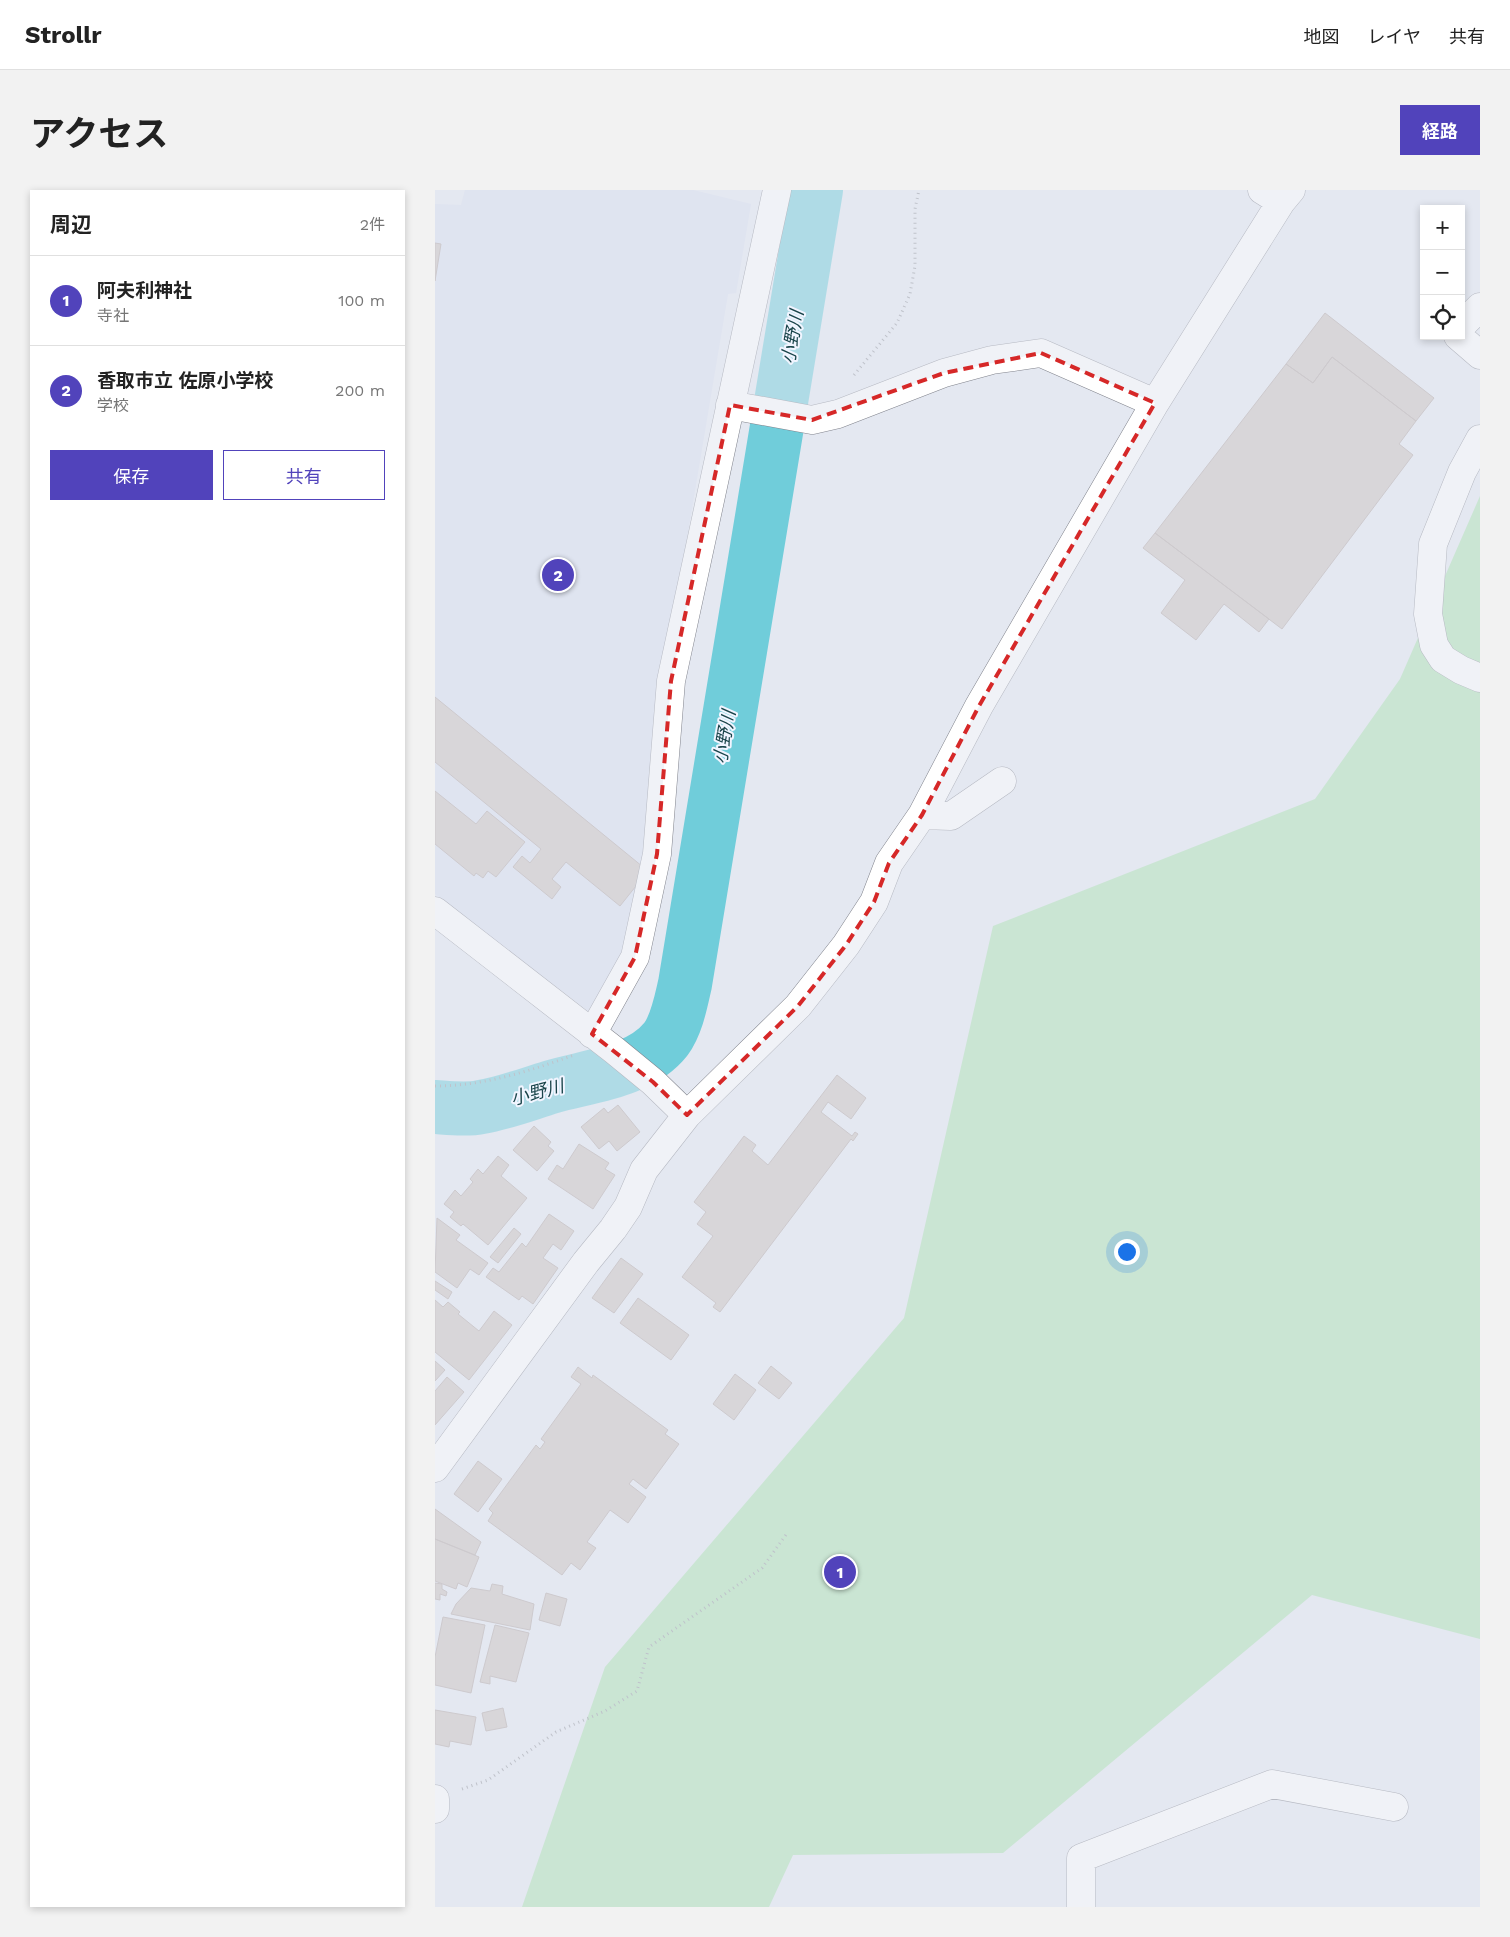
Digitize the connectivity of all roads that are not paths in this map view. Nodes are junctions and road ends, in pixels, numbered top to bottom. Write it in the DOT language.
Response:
graph roads {
  1 [pos="777,190"];
  2 [pos="1278,194"];
  3 [pos="1480,307"];
  4 [pos="1465,322"];
  5 [pos="1463,340"];
  6 [pos="1480,355"];
  7 [pos="1155,403"];
  8 [pos="731,405"];
  9 [pos="1480,439"];
  10 [pos="1480,678"];
  11 [pos="1002,781"];
  12 [pos="922,815"];
  13 [pos="435,911"];
  14 [pos="604,1042"];
  15 [pos="687,1115"];
  16 [pos="435,1468"];
  17 [pos="1394,1807"];
  18 [pos="1081,1907"];
  1 -- 8 [label="street"];
  2 -- 7 [label="street"];
  3 -- 4 [label="street"];
  5 -- 6 [label="street"];
  7 -- 8 [label="street"];
  7 -- 12 [label="street"];
  8 -- 14 [label="street"];
  9 -- 10 [label="street"];
  11 -- 12 [label="street"];
  12 -- 15 [label="street"];
  13 -- 14 [label="street"];
  14 -- 15 [label="street"];
  15 -- 16 [label="street"];
  17 -- 18 [label="street"];
}
